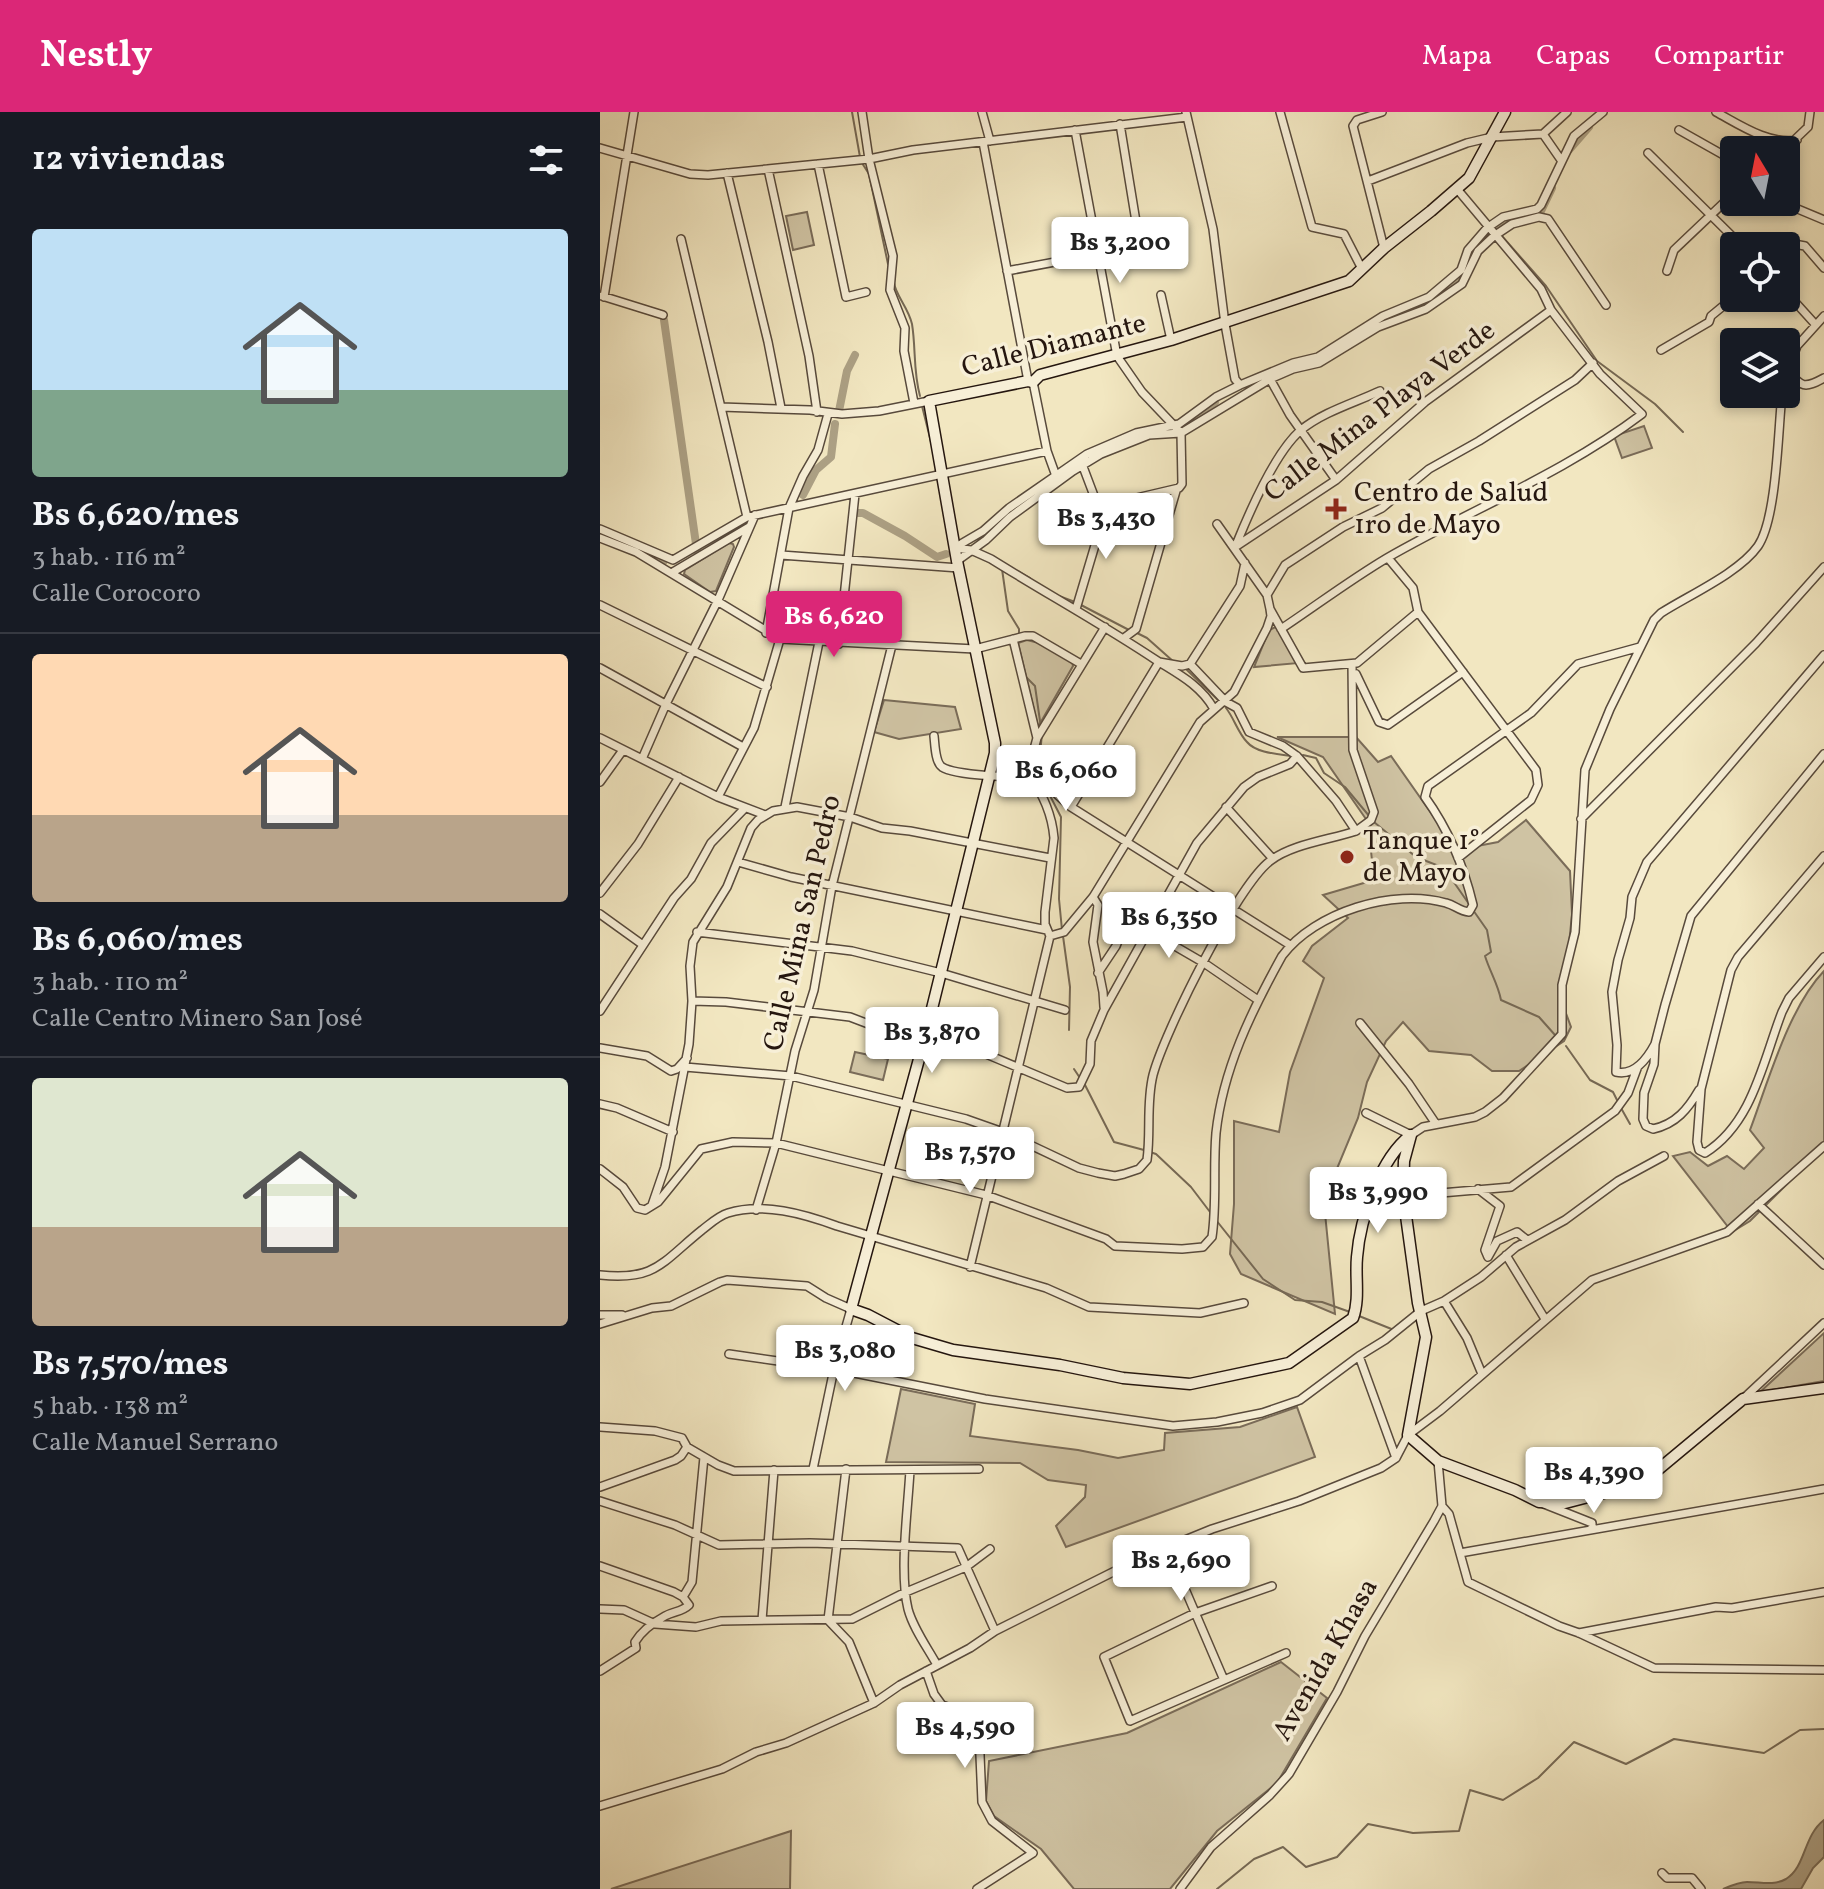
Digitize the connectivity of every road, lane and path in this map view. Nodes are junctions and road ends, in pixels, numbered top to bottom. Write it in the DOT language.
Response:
graph roads {
  1 [pos="634,112"];
  2 [pos="862,112"];
  3 [pos="982,112"];
  4 [pos="1280,112"];
  5 [pos="1382,112"];
  6 [pos="1505,112"];
  7 [pos="1567,112"];
  8 [pos="1603,112"];
  9 [pos="1716,112"];
  10 [pos="1810,112"];
  11 [pos="1187,114"];
  12 [pos="1120,124"];
  13 [pos="1075,130"];
  14 [pos="1679,130"];
  15 [pos="1543,134"];
  16 [pos="1768,136"];
  17 [pos="1800,136"];
  18 [pos="1492,137"];
  19 [pos="986,142"];
  20 [pos="600,148"];
  21 [pos="1648,153"];
  22 [pos="1720,153"];
  23 [pos="626,157"];
  24 [pos="869,159"];
  25 [pos="1561,160"];
  26 [pos="818,164"];
  27 [pos="768,169"];
  28 [pos="727,173"];
  29 [pos="1368,181"];
  30 [pos="1457,189"];
  31 [pos="1720,207"];
  32 [pos="1800,210"];
  33 [pos="1711,216"];
  34 [pos="1824,220"];
  35 [pos="1487,228"];
  36 [pos="1728,232"];
  37 [pos="1494,236"];
  38 [pos="681,239"];
  39 [pos="1800,245"];
  40 [pos="1384,248"];
  41 [pos="1099,254"];
  42 [pos="1824,268"];
  43 [pos="1362,269"];
  44 [pos="1007,271"];
  45 [pos="1667,271"];
  46 [pos="866,292"];
  47 [pos="1161,295"];
  48 [pos="602,296"];
  49 [pos="1606,305"];
  50 [pos="1800,307"];
  51 [pos="1720,309"];
  52 [pos="1551,310"];
  53 [pos="663,315"];
  54 [pos="1824,316"];
  55 [pos="1225,324"];
  56 [pos="1815,324"];
  57 [pos="1171,340"];
  58 [pos="1800,342"];
  59 [pos="1661,350"];
  60 [pos="1117,356"];
  61 [pos="1593,363"];
  62 [pos="1824,378"];
  63 [pos="1270,379"];
  64 [pos="1030,381"];
  65 [pos="1240,385"];
  66 [pos="1800,385"];
  67 [pos="1380,391"];
  68 [pos="929,401"];
  69 [pos="914,403"];
  70 [pos="721,407"];
  71 [pos="781,408"];
  72 [pos="1781,408"];
  73 [pos="817,412"];
  74 [pos="828,414"];
  75 [pos="1175,425"];
  76 [pos="1301,430"];
  77 [pos="1181,433"];
  78 [pos="1047,451"];
  79 [pos="1081,462"];
  80 [pos="942,475"];
  81 [pos="1056,476"];
  82 [pos="1336,480"];
  83 [pos="1176,491"];
  84 [pos="855,494"];
  85 [pos="1103,506"];
  86 [pos="789,508"];
  87 [pos="751,516"];
  88 [pos="1217,524"];
  89 [pos="749,527"];
  90 [pos="601,536"];
  91 [pos="1235,547"];
  92 [pos="954,548"];
  93 [pos="971,550"];
  94 [pos="781,555"];
  95 [pos="1388,558"];
  96 [pos="848,560"];
  97 [pos="1245,563"];
  98 [pos="958,564"];
  99 [pos="1824,567"];
  100 [pos="673,572"];
  101 [pos="1267,595"];
  102 [pos="718,600"];
  103 [pos="600,605"];
  104 [pos="1076,609"];
  105 [pos="1270,609"];
  106 [pos="1418,612"];
  107 [pos="1105,627"];
  108 [pos="1281,629"];
  109 [pos="766,633"];
  110 [pos="1124,638"];
  111 [pos="780,639"];
  112 [pos="1013,639"];
  113 [pos="819,642"];
  114 [pos="839,644"];
  115 [pos="892,645"];
  116 [pos="1640,647"];
  117 [pos="975,649"];
  118 [pos="692,652"];
  119 [pos="1824,655"];
  120 [pos="1159,662"];
  121 [pos="1081,664"];
  122 [pos="1190,664"];
  123 [pos="1352,664"];
  124 [pos="600,668"];
  125 [pos="1463,672"];
  126 [pos="767,687"];
  127 [pos="1226,702"];
  128 [pos="666,704"];
  129 [pos="1214,709"];
  130 [pos="1507,731"];
  131 [pos="934,736"];
  132 [pos="600,738"];
  133 [pos="1037,738"];
  134 [pos="743,747"];
  135 [pos="623,750"];
  136 [pos="1824,754"];
  137 [pos="1297,756"];
  138 [pos="642,759"];
  139 [pos="1035,774"];
  140 [pos="990,775"];
  141 [pos="679,777"];
  142 [pos="600,782"];
  143 [pos="718,797"];
  144 [pos="785,807"];
  145 [pos="1071,807"];
  146 [pos="1226,807"];
  147 [pos="745,808"];
  148 [pos="765,815"];
  149 [pos="850,817"];
  150 [pos="1581,819"];
  151 [pos="1356,831"];
  152 [pos="971,842"];
  153 [pos="1127,842"];
  154 [pos="1824,856"];
  155 [pos="1050,858"];
  156 [pos="1458,858"];
  157 [pos="1273,859"];
  158 [pos="738,862"];
  159 [pos="1179,874"];
  160 [pos="832,886"];
  161 [pos="600,893"];
  162 [pos="1093,897"];
  163 [pos="1233,910"];
  164 [pos="956,911"];
  165 [pos="600,914"];
  166 [pos="1127,919"];
  167 [pos="1149,931"];
  168 [pos="697,932"];
  169 [pos="1048,933"];
  170 [pos="643,945"];
  171 [pos="1290,945"];
  172 [pos="822,946"];
  173 [pos="1824,957"];
  174 [pos="1204,963"];
  175 [pos="941,973"];
  176 [pos="1098,973"];
  177 [pos="1034,1000"];
  178 [pos="1258,1000"];
  179 [pos="692,1001"];
  180 [pos="1065,1010"];
  181 [pos="1104,1010"];
  182 [pos="600,1011"];
  183 [pos="807,1012"];
  184 [pos="1360,1023"];
  185 [pos="925,1037"];
  186 [pos="1655,1044"];
  187 [pos="600,1048"];
  188 [pos="686,1063"];
  189 [pos="1018,1066"];
  190 [pos="1638,1066"];
  191 [pos="791,1076"];
  192 [pos="1701,1089"];
  193 [pos="600,1104"];
  194 [pos="907,1104"];
  195 [pos="1366,1113"];
  196 [pos="1436,1124"];
  197 [pos="673,1132"];
  198 [pos="1003,1132"];
  199 [pos="1411,1135"];
  200 [pos="776,1143"];
  201 [pos="1824,1146"];
  202 [pos="1664,1156"];
  203 [pos="600,1169"];
  204 [pos="890,1170"];
  205 [pos="1478,1189"];
  206 [pos="986,1195"];
  207 [pos="1758,1204"];
  208 [pos="651,1207"];
  209 [pos="1404,1207"];
  210 [pos="756,1210"];
  211 [pos="872,1236"];
  212 [pos="1527,1240"];
  213 [pos="1506,1255"];
  214 [pos="1824,1265"];
  215 [pos="970,1267"];
  216 [pos="600,1275"];
  217 [pos="1444,1301"];
  218 [pos="1244,1303"];
  219 [pos="851,1309"];
  220 [pos="1421,1311"];
  221 [pos="600,1315"];
  222 [pos="624,1316"];
  223 [pos="1545,1319"];
  224 [pos="1824,1323"];
  225 [pos="600,1324"];
  226 [pos="729,1354"];
  227 [pos="1359,1356"];
  228 [pos="834,1369"];
  229 [pos="1482,1374"];
  230 [pos="1824,1388"];
  231 [pos="1743,1399"];
  232 [pos="600,1427"];
  233 [pos="1408,1435"];
  234 [pos="687,1447"];
  235 [pos="704,1457"];
  236 [pos="1396,1458"];
  237 [pos="1438,1461"];
  238 [pos="813,1469"];
  239 [pos="846,1469"];
  240 [pos="979,1469"];
  241 [pos="774,1470"];
  242 [pos="910,1470"];
  243 [pos="600,1487"];
  244 [pos="1824,1489"];
  245 [pos="600,1501"];
  246 [pos="1539,1502"];
  247 [pos="1442,1506"];
  248 [pos="1592,1529"];
  249 [pos="696,1536"];
  250 [pos="837,1545"];
  251 [pos="769,1546"];
  252 [pos="905,1547"];
  253 [pos="1167,1547"];
  254 [pos="990,1549"];
  255 [pos="1460,1553"];
  256 [pos="600,1566"];
  257 [pos="966,1567"];
  258 [pos="1272,1586"];
  259 [pos="906,1592"];
  260 [pos="1824,1592"];
  261 [pos="683,1597"];
  262 [pos="600,1609"];
  263 [pos="1195,1613"];
  264 [pos="762,1620"];
  265 [pos="828,1620"];
  266 [pos="655,1624"];
  267 [pos="995,1631"];
  268 [pos="1579,1633"];
  269 [pos="1286,1653"];
  270 [pos="937,1665"];
  271 [pos="1824,1670"];
  272 [pos="600,1671"];
  273 [pos="926,1671"];
  274 [pos="1224,1680"];
  275 [pos="874,1703"];
  276 [pos="600,1806"];
  277 [pos="1662,1873"];
  278 [pos="977,1889"];
  279 [pos="1180,1889"];
  280 [pos="1701,1889"];
  1 -- 23 [label="street"];
  2 -- 24 [label="street"];
  3 -- 19 [label="street"];
  4 -- 43 [label="street"];
  5 -- 29 [label="street"];
  6 -- 18 [label="street, Calle Diamante"];
  7 -- 15 [label="street"];
  8 -- 25 [label="street"];
  9 -- 16 [label="street"];
  10 -- 17 [label="street"];
  11 -- 12 [label="street"];
  11 -- 55 [label="street"];
  12 -- 13 [label="street"];
  12 -- 41 [label="street"];
  13 -- 19 [label="street"];
  13 -- 41 [label="street"];
  14 -- 22 [label="street"];
  15 -- 18 [label="street"];
  15 -- 25 [label="street"];
  18 -- 29 [label="street"];
  18 -- 30 [label="street, Calle Diamante"];
  19 -- 24 [label="street"];
  19 -- 44 [label="street"];
  20 -- 23 [label="street"];
  21 -- 33 [label="street"];
  23 -- 28 [label="street"];
  23 -- 48 [label="street"];
  24 -- 26 [label="street"];
  24 -- 69 [label="street"];
  25 -- 35 [label="street"];
  26 -- 27 [label="street"];
  26 -- 46 [label="street"];
  27 -- 28 [label="street"];
  27 -- 73 [label="street"];
  28 -- 71 [label="street"];
  29 -- 40 [label="street"];
  30 -- 35 [label="street"];
  30 -- 40 [label="street, Calle Diamante"];
  31 -- 33 [label="street"];
  32 -- 34 [label="street"];
  33 -- 36 [label="street"];
  33 -- 45 [label="street"];
  35 -- 37 [label="street"];
  35 -- 65 [label="street"];
  37 -- 49 [label="street"];
  37 -- 52 [label="street"];
  37 -- 63 [label="street"];
  38 -- 70 [label="street"];
  39 -- 42 [label="street"];
  40 -- 43 [label="street, Calle Diamante"];
  41 -- 44 [label="street"];
  41 -- 60 [label="street"];
  43 -- 55 [label="street, Calle Diamante"];
  44 -- 64 [label="street"];
  47 -- 57 [label="street"];
  48 -- 53 [label="street"];
  50 -- 56 [label="street"];
  51 -- 59 [label="street"];
  52 -- 61 [label="street"];
  52 -- 82 [label="street, Calle Mina Playa Verde"];
  54 -- 56 [label="street"];
  55 -- 57 [label="street, Calle Diamante"];
  55 -- 65 [label="street"];
  56 -- 58 [label="street"];
  57 -- 60 [label="street, Calle Diamante"];
  60 -- 64 [label="street, Calle Diamante"];
  60 -- 75 [label="street"];
  61 -- 95 [label="street"];
  61 -- 101 [label="street"];
  62 -- 66 [label="street"];
  63 -- 76 [label="street"];
  63 -- 77 [label="street"];
  64 -- 68 [label="street, Calle Diamante"];
  64 -- 78 [label="street"];
  65 -- 75 [label="street"];
  67 -- 76 [label="street"];
  68 -- 69 [label="street, Calle Diamante"];
  68 -- 80 [label="street"];
  69 -- 74 [label="street, Calle Diamante"];
  70 -- 71 [label="street, Calle Diamante"];
  70 -- 87 [label="street"];
  71 -- 73 [label="street, Calle Diamante"];
  72 -- 116 [label="street"];
  73 -- 74 [label="street, Calle Diamante"];
  74 -- 86 [label="street"];
  75 -- 77 [label="street"];
  75 -- 79 [label="street"];
  76 -- 82 [label="street"];
  76 -- 91 [label="street"];
  77 -- 79 [label="street"];
  77 -- 83 [label="street"];
  78 -- 80 [label="street"];
  78 -- 81 [label="street"];
  79 -- 81 [label="street"];
  79 -- 85 [label="street"];
  79 -- 93 [label="street"];
  80 -- 84 [label="street"];
  80 -- 92 [label="street"];
  81 -- 92 [label="street"];
  82 -- 91 [label="street, Calle Mina Playa Verde"];
  83 -- 85 [label="street"];
  83 -- 110 [label="street"];
  84 -- 86 [label="street"];
  84 -- 96 [label="street"];
  85 -- 104 [label="street"];
  86 -- 87 [label="street"];
  86 -- 94 [label="street"];
  87 -- 89 [label="street"];
  87 -- 90 [label="street"];
  88 -- 91 [label="street"];
  89 -- 100 [label="street"];
  89 -- 102 [label="street"];
  90 -- 100 [label="street"];
  91 -- 97 [label="street"];
  92 -- 93 [label="street"];
  92 -- 98 [label="street"];
  93 -- 98 [label="street"];
  93 -- 104 [label="street"];
  94 -- 96 [label="street"];
  94 -- 109 [label="street"];
  95 -- 106 [label="street"];
  95 -- 108 [label="street"];
  96 -- 98 [label="street"];
  96 -- 114 [label="street"];
  97 -- 101 [label="street"];
  97 -- 122 [label="street"];
  98 -- 117 [label="street"];
  99 -- 150 [label="street"];
  100 -- 102 [label="street"];
  101 -- 105 [label="street"];
  102 -- 109 [label="street"];
  102 -- 118 [label="street"];
  103 -- 118 [label="street"];
  104 -- 107 [label="street"];
  105 -- 108 [label="street"];
  105 -- 127 [label="street"];
  106 -- 123 [label="street"];
  106 -- 125 [label="street"];
  107 -- 110 [label="street"];
  107 -- 121 [label="street"];
  108 -- 123 [label="street"];
  109 -- 111 [label="street"];
  110 -- 120 [label="street"];
  111 -- 113 [label="street"];
  111 -- 126 [label="street"];
  112 -- 117 [label="street"];
  112 -- 121 [label="street"];
  112 -- 133 [label="street"];
  113 -- 114 [label="street"];
  113 -- 144 [label="street"];
  114 -- 115 [label="street"];
  115 -- 117 [label="street"];
  115 -- 149 [label="street, Calle Mina San Pedro"];
  116 -- 130 [label="street"];
  116 -- 150 [label="street"];
  117 -- 140 [label="street"];
  118 -- 126 [label="street"];
  118 -- 128 [label="street"];
  119 -- 190 [label="street"];
  120 -- 122 [label="street"];
  120 -- 129 [label="street"];
  120 -- 145 [label="street"];
  121 -- 133 [label="street"];
  122 -- 127 [label="street"];
  123 -- 125 [label="street"];
  123 -- 151 [label="street"];
  124 -- 128 [label="street"];
  125 -- 130 [label="street"];
  126 -- 134 [label="street"];
  127 -- 129 [label="street"];
  127 -- 137 [label="street"];
  128 -- 134 [label="street"];
  128 -- 138 [label="street"];
  129 -- 153 [label="street"];
  130 -- 156 [label="street"];
  130 -- 156 [label="street"];
  131 -- 140 [label="street"];
  132 -- 135 [label="street"];
  133 -- 139 [label="street"];
  134 -- 143 [label="street"];
  135 -- 138 [label="street"];
  135 -- 142 [label="street"];
  136 -- 186 [label="street"];
  137 -- 146 [label="street"];
  137 -- 151 [label="street"];
  138 -- 141 [label="street"];
  139 -- 140 [label="street"];
  139 -- 145 [label="street"];
  139 -- 155 [label="street"];
  140 -- 152 [label="street"];
  141 -- 143 [label="street"];
  141 -- 161 [label="street"];
  143 -- 147 [label="street"];
  144 -- 148 [label="street"];
  144 -- 149 [label="street"];
  145 -- 153 [label="street"];
  146 -- 157 [label="street"];
  146 -- 159 [label="street"];
  147 -- 148 [label="street"];
  147 -- 170 [label="street"];
  148 -- 158 [label="street"];
  149 -- 152 [label="street"];
  149 -- 160 [label="street, Calle Mina San Pedro"];
  150 -- 196 [label="street"];
  151 -- 157 [label="street"];
  152 -- 155 [label="street"];
  152 -- 164 [label="street"];
  153 -- 159 [label="street"];
  153 -- 162 [label="street"];
  154 -- 192 [label="street"];
  155 -- 169 [label="street"];
  156 -- 171 [label="street"];
  157 -- 163 [label="street"];
  158 -- 160 [label="street"];
  158 -- 168 [label="street"];
  159 -- 163 [label="street"];
  159 -- 167 [label="street"];
  160 -- 164 [label="street"];
  160 -- 172 [label="street, Calle Mina San Pedro"];
  162 -- 169 [label="street"];
  162 -- 176 [label="street"];
  163 -- 171 [label="street"];
  163 -- 174 [label="street"];
  164 -- 169 [label="street"];
  164 -- 175 [label="street"];
  165 -- 170 [label="street"];
  166 -- 176 [label="street"];
  167 -- 174 [label="street"];
  167 -- 181 [label="street"];
  168 -- 172 [label="street"];
  168 -- 179 [label="street"];
  169 -- 177 [label="street"];
  170 -- 182 [label="street"];
  171 -- 178 [label="street"];
  172 -- 175 [label="street"];
  172 -- 183 [label="street, Calle Mina San Pedro"];
  173 -- 192 [label="street"];
  174 -- 178 [label="street"];
  174 -- 198 [label="street"];
  175 -- 177 [label="street"];
  175 -- 185 [label="street"];
  176 -- 181 [label="street"];
  177 -- 180 [label="street"];
  177 -- 189 [label="street"];
  178 -- 206 [label="street"];
  179 -- 183 [label="street"];
  179 -- 188 [label="street"];
  181 -- 189 [label="street"];
  183 -- 185 [label="street"];
  183 -- 191 [label="street, Calle Mina San Pedro"];
  184 -- 196 [label="street"];
  185 -- 189 [label="street"];
  185 -- 194 [label="street"];
  186 -- 190 [label="street"];
  186 -- 192 [label="street"];
  187 -- 188 [label="street"];
  188 -- 191 [label="street"];
  188 -- 197 [label="street"];
  189 -- 198 [label="street"];
  190 -- 205 [label="street"];
  191 -- 194 [label="street"];
  191 -- 200 [label="street, Calle Mina San Pedro"];
  193 -- 197 [label="street"];
  194 -- 198 [label="street"];
  194 -- 204 [label="street"];
  195 -- 199 [label="street"];
  196 -- 199 [label="street"];
  197 -- 208 [label="street"];
  198 -- 206 [label="street"];
  199 -- 209 [label="street"];
  199 -- 219 [label="street"];
  200 -- 204 [label="street"];
  200 -- 208 [label="street"];
  200 -- 210 [label="street, Calle Mina San Pedro"];
  201 -- 207 [label="street"];
  202 -- 212 [label="street"];
  203 -- 208 [label="street"];
  204 -- 206 [label="street"];
  204 -- 211 [label="street"];
  205 -- 209 [label="street"];
  205 -- 212 [label="street"];
  206 -- 215 [label="street"];
  207 -- 214 [label="street"];
  207 -- 223 [label="street"];
  209 -- 220 [label="street"];
  210 -- 211 [label="street"];
  210 -- 216 [label="street"];
  211 -- 215 [label="street"];
  211 -- 219 [label="street"];
  212 -- 213 [label="street"];
  213 -- 217 [label="street"];
  213 -- 223 [label="street"];
  215 -- 218 [label="street"];
  217 -- 220 [label="street"];
  217 -- 229 [label="street"];
  219 -- 222 [label="street"];
  219 -- 228 [label="street"];
  220 -- 227 [label="street"];
  220 -- 233 [label="street"];
  221 -- 222 [label="street"];
  222 -- 225 [label="street"];
  223 -- 229 [label="street"];
  224 -- 231 [label="street"];
  226 -- 228 [label="street"];
  227 -- 228 [label="street"];
  227 -- 236 [label="street"];
  228 -- 238 [label="street"];
  229 -- 233 [label="street"];
  230 -- 231 [label="street"];
  231 -- 246 [label="street"];
  232 -- 234 [label="street"];
  233 -- 236 [label="street"];
  233 -- 237 [label="street"];
  234 -- 235 [label="street"];
  234 -- 243 [label="street"];
  235 -- 241 [label="street"];
  235 -- 249 [label="street"];
  236 -- 253 [label="street"];
  237 -- 246 [label="street"];
  237 -- 247 [label="street"];
  238 -- 239 [label="street"];
  238 -- 241 [label="street"];
  239 -- 242 [label="street"];
  239 -- 250 [label="street"];
  240 -- 242 [label="street"];
  241 -- 251 [label="street"];
  242 -- 252 [label="street"];
  244 -- 248 [label="street"];
  245 -- 249 [label="street"];
  246 -- 248 [label="street"];
  247 -- 255 [label="street"];
  247 -- 279 [label="street, Avenida Khasa"];
  248 -- 255 [label="street"];
  249 -- 251 [label="street"];
  249 -- 261 [label="street"];
  250 -- 251 [label="street"];
  250 -- 252 [label="street"];
  250 -- 265 [label="street"];
  251 -- 264 [label="street"];
  252 -- 257 [label="street"];
  252 -- 259 [label="street"];
  253 -- 263 [label="street"];
  253 -- 267 [label="street"];
  254 -- 257 [label="street"];
  255 -- 268 [label="street"];
  256 -- 261 [label="street"];
  257 -- 259 [label="street"];
  257 -- 267 [label="street"];
  258 -- 263 [label="street"];
  259 -- 265 [label="street"];
  259 -- 270 [label="street"];
  260 -- 268 [label="street"];
  261 -- 266 [label="street"];
  262 -- 266 [label="street"];
  263 -- 274 [label="street"];
  263 -- 274 [label="street"];
  264 -- 265 [label="street"];
  264 -- 266 [label="street"];
  265 -- 275 [label="street"];
  266 -- 272 [label="street"];
  267 -- 270 [label="street"];
  268 -- 271 [label="street"];
  269 -- 274 [label="street"];
  270 -- 273 [label="street"];
  273 -- 275 [label="street"];
  273 -- 278 [label="street"];
  275 -- 276 [label="street"];
  277 -- 280 [label="street"];
}
